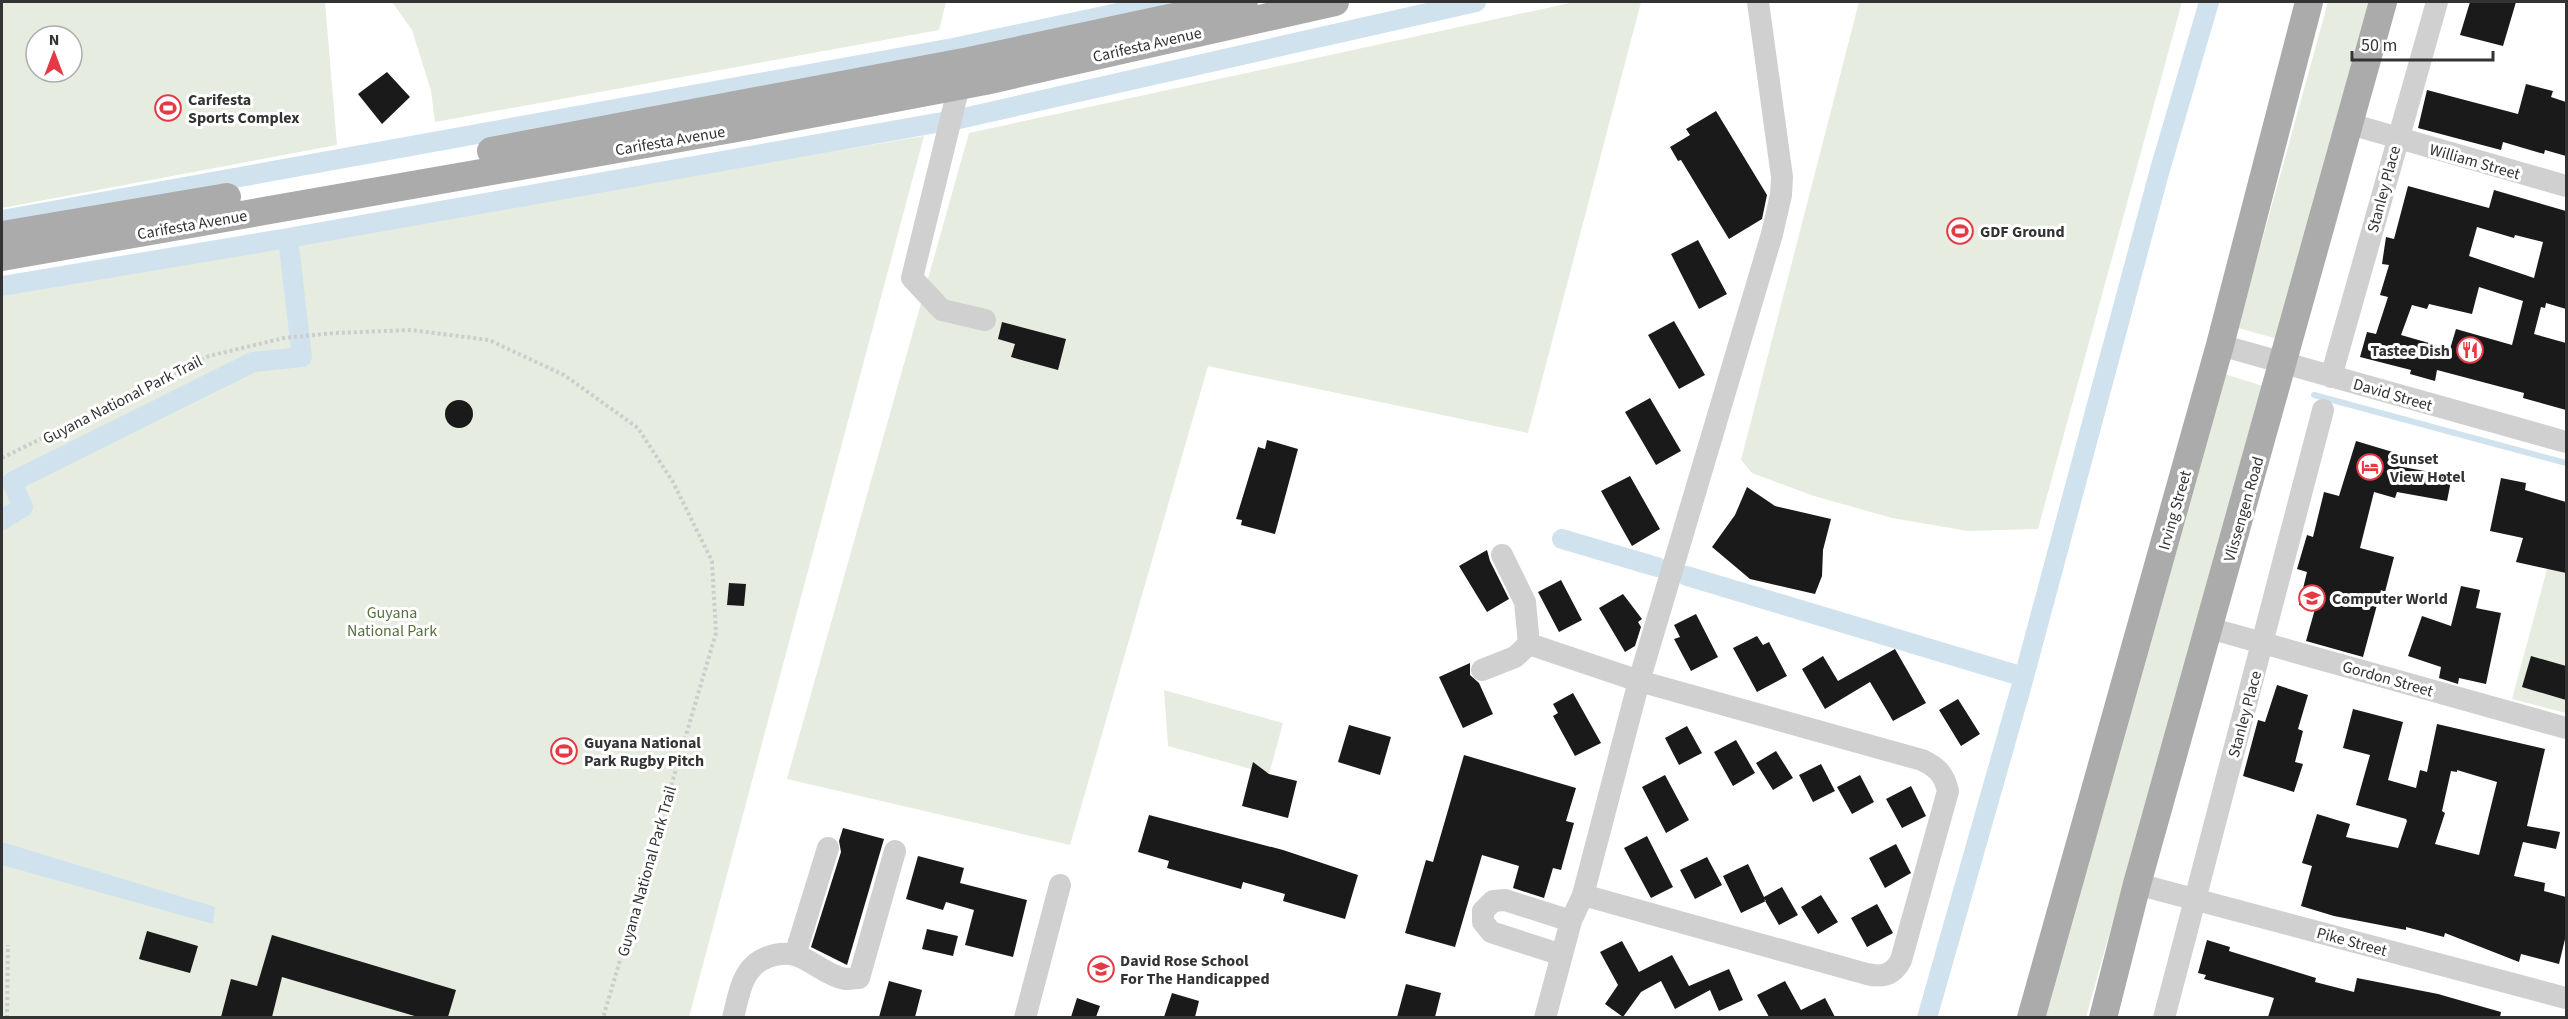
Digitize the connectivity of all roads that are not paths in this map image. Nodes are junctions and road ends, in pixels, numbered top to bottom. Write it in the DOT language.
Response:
graph roads {
  1 [pos="1244,2"];
  2 [pos="1335,2"];
  3 [pos="1758,2"];
  4 [pos="2309,2"];
  5 [pos="2383,2"];
  6 [pos="2437,2"];
  7 [pos="961,84"];
  8 [pos="2352,125"];
  9 [pos="2394,138"];
  10 [pos="2566,186"];
  11 [pos="2,235"];
  12 [pos="2,257"];
  13 [pos="985,320"];
  14 [pos="2220,345"];
  15 [pos="2287,365"];
  16 [pos="2329,376"];
  17 [pos="2323,410"];
  18 [pos="2566,442"];
  19 [pos="1502,555"];
  20 [pos="2209,628"];
  21 [pos="2264,643"];
  22 [pos="1529,644"];
  23 [pos="1482,670"];
  24 [pos="1639,681"];
  25 [pos="2566,728"];
  26 [pos="828,848"];
  27 [pos="895,851"];
  28 [pos="2137,884"];
  29 [pos="1060,885"];
  30 [pos="1583,895"];
  31 [pos="2194,899"];
  32 [pos="1571,921"];
  33 [pos="795,954"];
  34 [pos="1562,956"];
  35 [pos="2566,998"];
  36 [pos="733,1017"];
  37 [pos="1024,1017"];
  38 [pos="1545,1017"];
  39 [pos="2031,1017"];
  40 [pos="2103,1017"];
  41 [pos="2164,1017"];
  1 -- 7 [label="main road, Carifesta Avenue"];
  2 -- 7 [label="main road, Carifesta Avenue"];
  3 -- 24 [label="street"];
  4 -- 14 [label="main road, Irving Street"];
  5 -- 8 [label="main road, Vlissengen Road"];
  6 -- 9 [label="street, Stanley Place"];
  7 -- 11 [label="main road, Carifesta Avenue"];
  7 -- 12 [label="main road, Carifesta Avenue"];
  7 -- 13 [label="street"];
  8 -- 9 [label="street, William Street"];
  8 -- 15 [label="main road, Vlissengen Road"];
  9 -- 10 [label="street, William Street"];
  9 -- 16 [label="street, Stanley Place"];
  14 -- 15 [label="street, David Street"];
  14 -- 39 [label="main road, Irving Street"];
  15 -- 16 [label="street, David Street"];
  15 -- 20 [label="main road, Vlissengen Road"];
  16 -- 18 [label="street, David Street"];
  17 -- 21 [label="street, Stanley Place"];
  19 -- 22 [label="street"];
  20 -- 21 [label="street, Gordon Street"];
  20 -- 28 [label="main road, Vlissengen Road"];
  21 -- 25 [label="street, Gordon Street"];
  21 -- 31 [label="street, Stanley Place"];
  22 -- 23 [label="street"];
  22 -- 24 [label="street"];
  24 -- 30 [label="street"];
  24 -- 30 [label="street"];
  26 -- 33 [label="street"];
  27 -- 33 [label="street"];
  28 -- 31 [label="street, Pike Street"];
  28 -- 40 [label="main road, Vlissengen Road"];
  29 -- 37 [label="street"];
  30 -- 32 [label="street"];
  31 -- 35 [label="street, Pike Street"];
  31 -- 41 [label="street, Stanley Place"];
  32 -- 34 [label="street"];
  32 -- 34 [label="street"];
  33 -- 36 [label="street"];
  34 -- 38 [label="street"];
}
